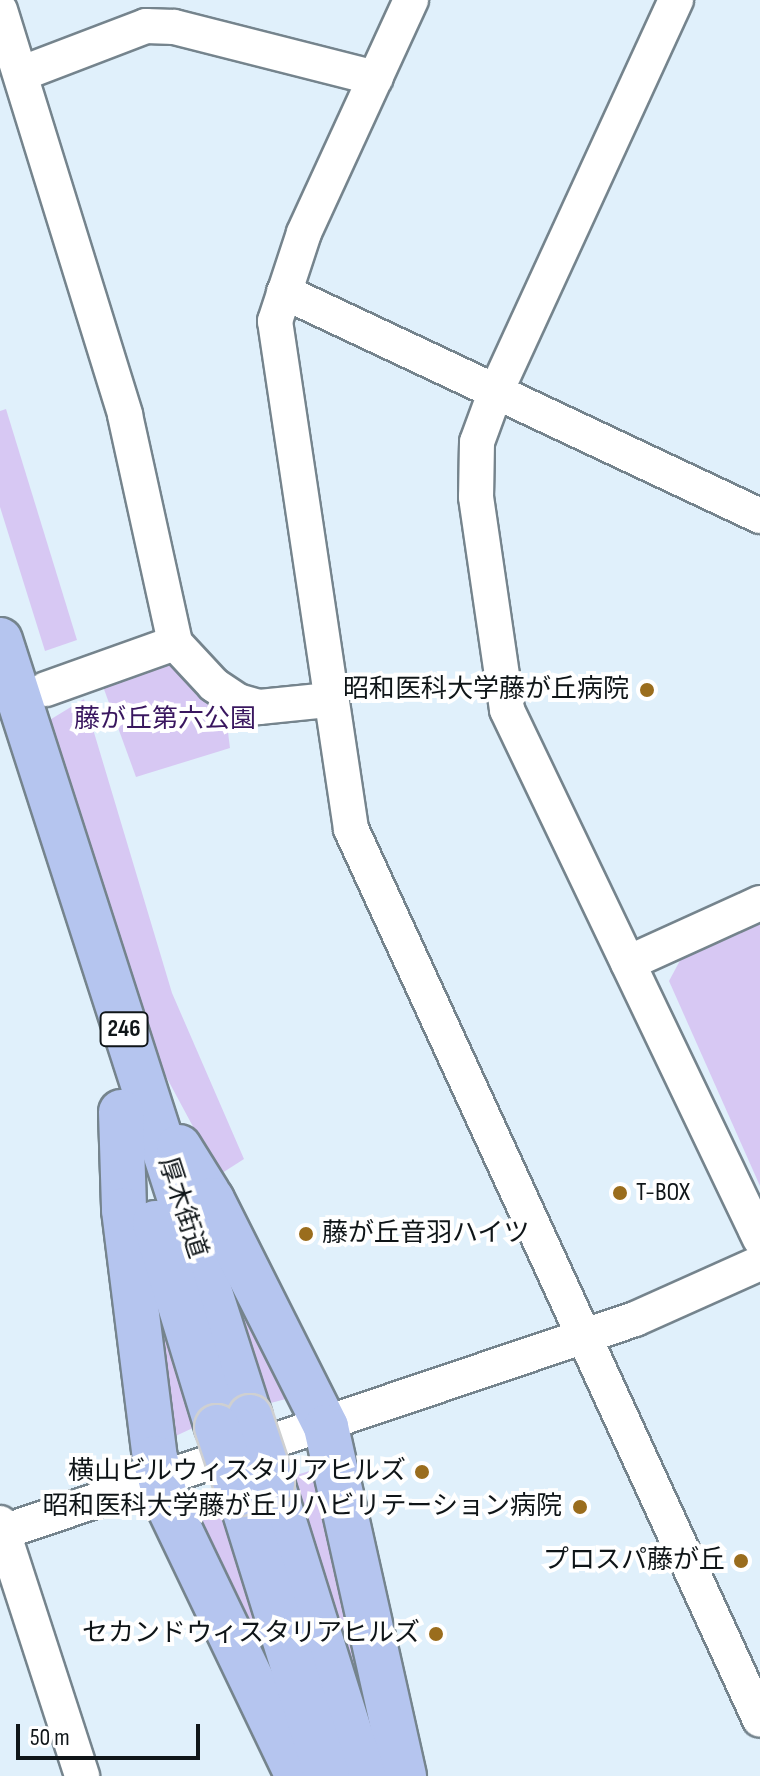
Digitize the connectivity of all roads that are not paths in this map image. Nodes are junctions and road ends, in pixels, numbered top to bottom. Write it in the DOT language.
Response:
graph roads {
  1 [pos="411,0"];
  2 [pos="676,0"];
  3 [pos="0,10"];
  4 [pos="23,73"];
  5 [pos="376,78"];
  6 [pos="284,292"];
  7 [pos="495,393"];
  8 [pos="760,516"];
  9 [pos="0,640"];
  10 [pos="175,643"];
  11 [pos="46,689"];
  12 [pos="328,700"];
  13 [pos="0,734"];
  14 [pos="760,903"];
  15 [pos="628,963"];
  16 [pos="132,1101"];
  17 [pos="760,1239"];
  18 [pos="760,1263"];
  19 [pos="586,1337"];
  20 [pos="326,1427"];
  21 [pos="161,1481"];
  22 [pos="255,1488"];
  23 [pos="1,1529"];
  24 [pos="760,1720"];
  25 [pos="82,1776"];
  26 [pos="298,1776"];
  27 [pos="327,1776"];
  28 [pos="363,1776"];
  29 [pos="404,1776"];
  1 -- 5 [label="street"];
  2 -- 7 [label="street"];
  3 -- 4 [label="street"];
  4 -- 5 [label="street"];
  4 -- 10 [label="street"];
  5 -- 6 [label="street"];
  6 -- 7 [label="street"];
  6 -- 12 [label="street"];
  7 -- 8 [label="street"];
  7 -- 15 [label="street"];
  9 -- 16 [label="highway, 厚木街道 / 246"];
  10 -- 11 [label="street"];
  10 -- 12 [label="street"];
  12 -- 19 [label="street"];
  13 -- 16 [label="highway, 厚木街道 / 246"];
  14 -- 15 [label="street"];
  15 -- 17 [label="street"];
  16 -- 20 [label="highway"];
  16 -- 21 [label="highway"];
  16 -- 22 [label="highway, 厚木街道 / 246, bridge"];
  18 -- 19 [label="street"];
  19 -- 20 [label="street"];
  19 -- 24 [label="street"];
  20 -- 21 [label="street"];
  20 -- 29 [label="highway"];
  21 -- 23 [label="street"];
  21 -- 26 [label="highway"];
  22 -- 27 [label="highway, 厚木街道 / 246"];
  22 -- 28 [label="highway, 厚木街道 / 246"];
  23 -- 25 [label="street"];
}
